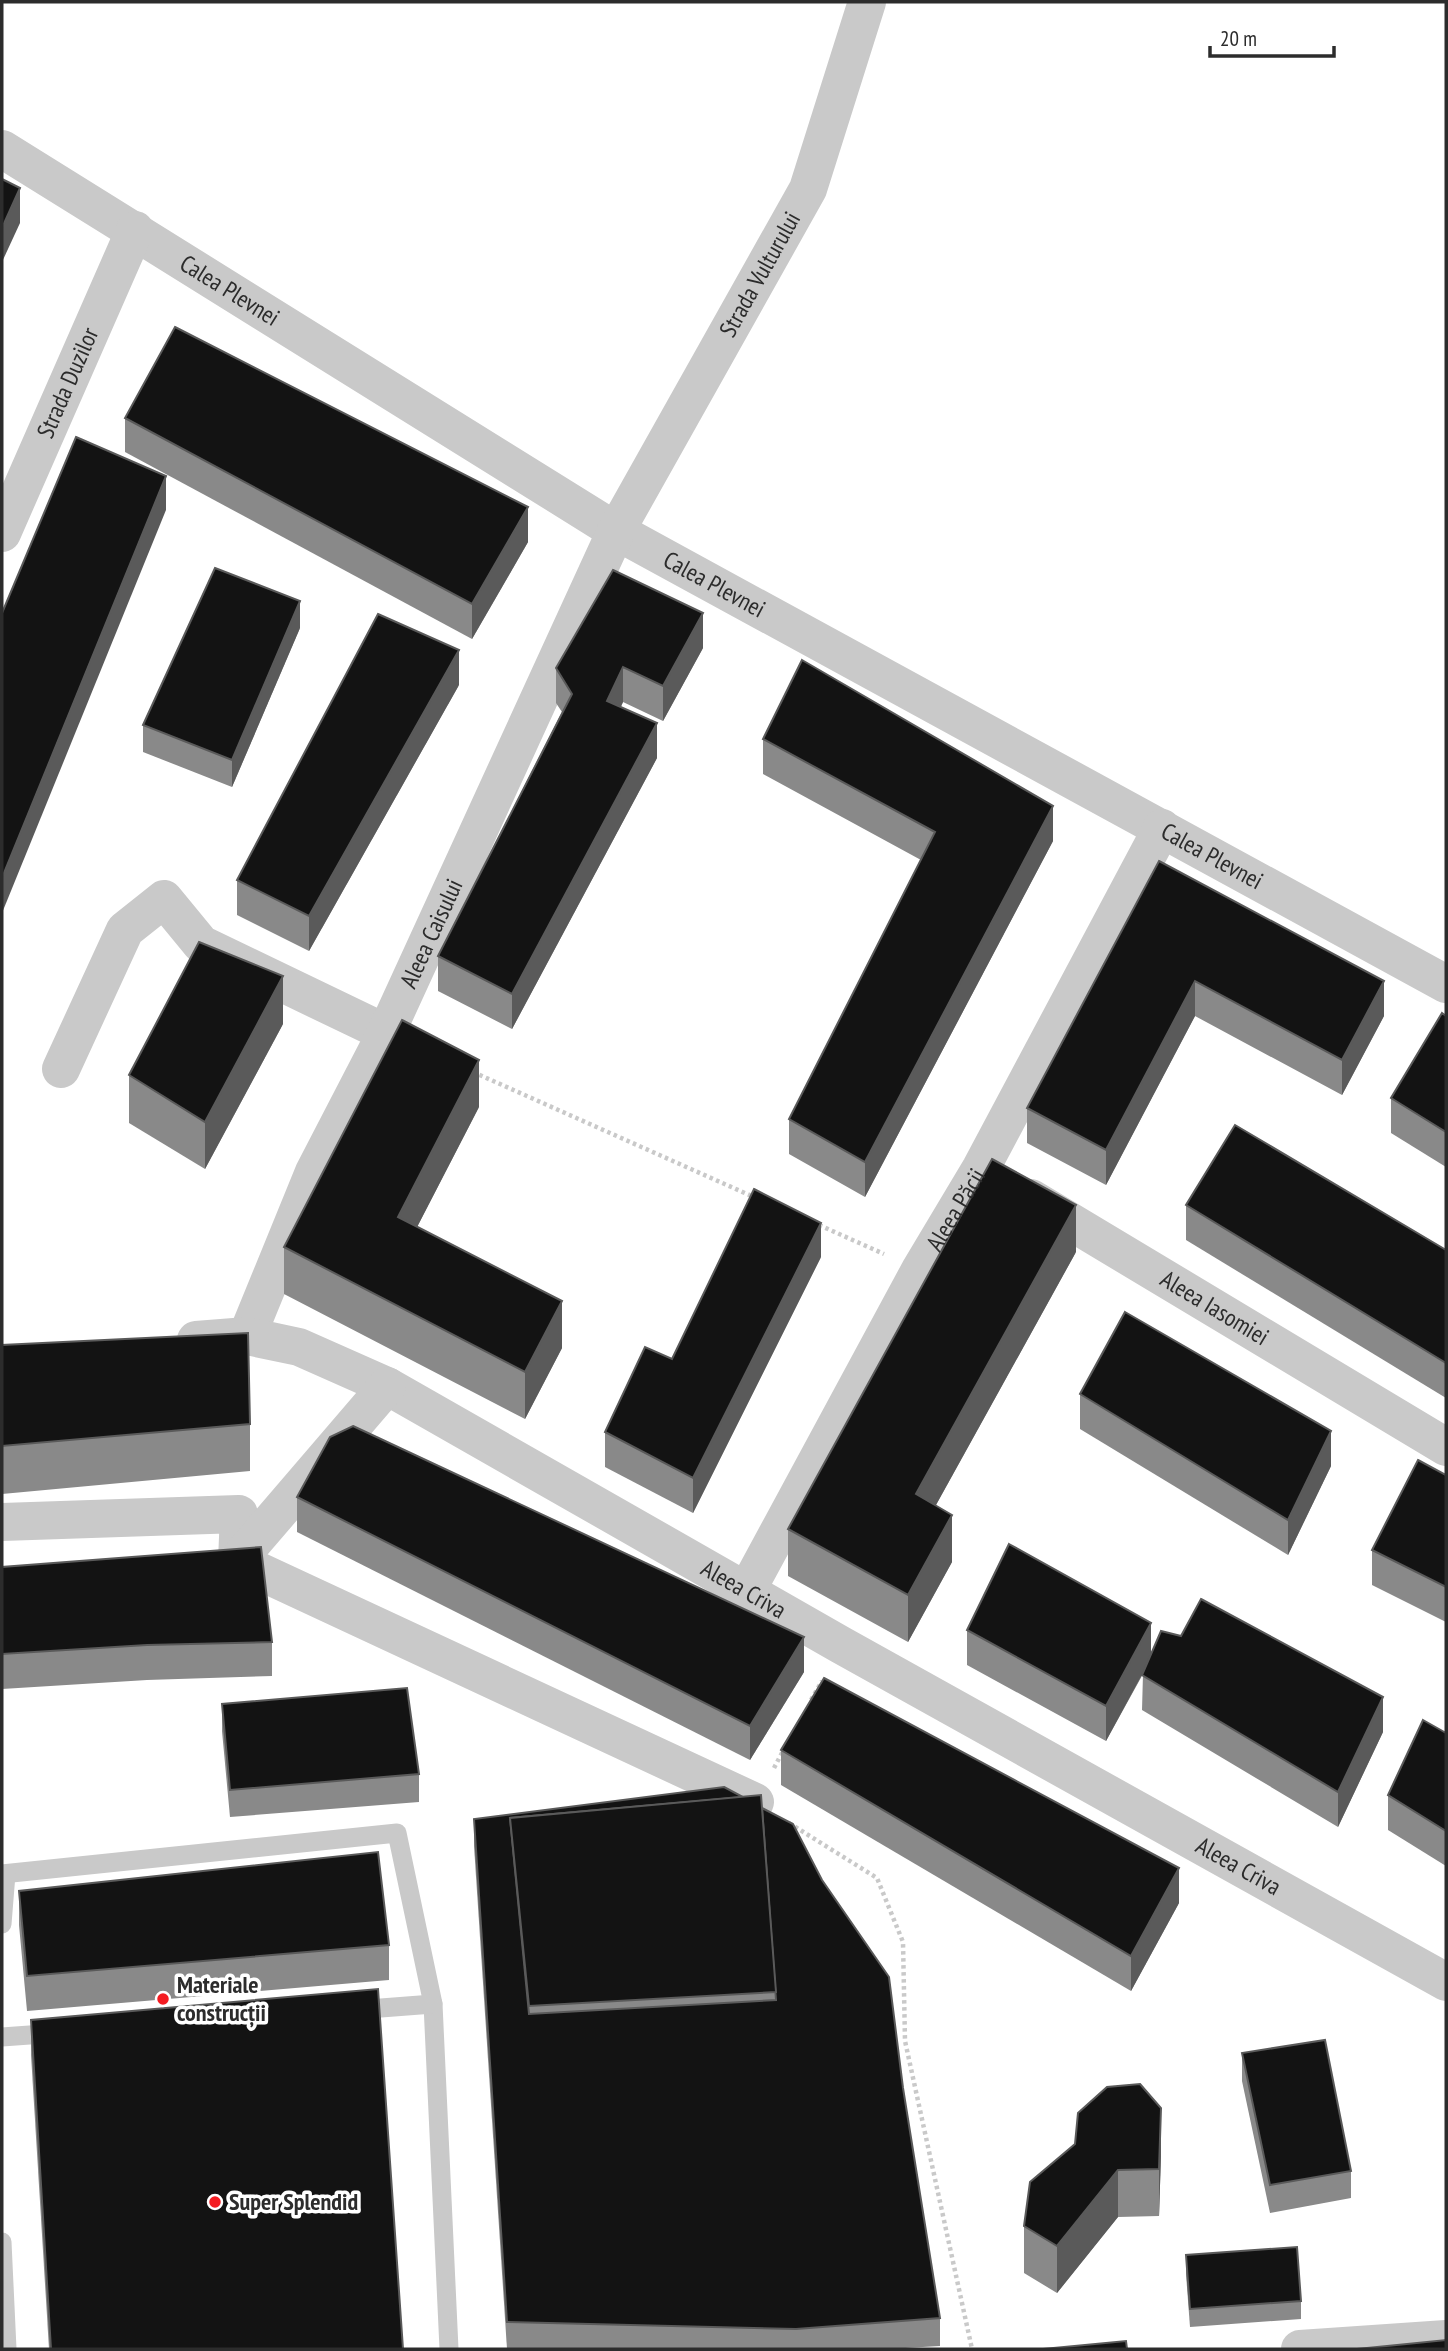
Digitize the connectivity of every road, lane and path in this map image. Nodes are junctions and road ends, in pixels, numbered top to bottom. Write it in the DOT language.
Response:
graph roads {
  1 [pos="867,2"];
  2 [pos="2,149"];
  3 [pos="135,230"];
  4 [pos="616,531"];
  5 [pos="2,533"];
  6 [pos="1162,828"];
  7 [pos="1446,984"];
  8 [pos="386,1033"];
  9 [pos="462,1067"];
  10 [pos="61,1069"];
  11 [pos="981,1168"];
  12 [pos="767,1203"];
  13 [pos="818,1225"];
  14 [pos="920,1270"];
  15 [pos="247,1336"];
  16 [pos="165,1343"];
  17 [pos="387,1386"];
  18 [pos="1446,1447"];
  19 [pos="2,1522"];
  20 [pos="237,1561"];
  21 [pos="746,1592"];
  22 [pos="841,1646"];
  23 [pos="808,1706"];
  24 [pos="788,1742"];
  25 [pos="755,1802"];
  26 [pos="4,1874"];
  27 [pos="2,1924"];
  28 [pos="1446,1982"];
  29 [pos="433,2004"];
  30 [pos="336,2012"];
  31 [pos="71,2031"];
  32 [pos="2,2037"];
  33 [pos="2,2242"];
  34 [pos="1446,2339"];
  35 [pos="7,2349"];
  36 [pos="449,2349"];
  37 [pos="972,2349"];
  38 [pos="1300,2349"];
  1 -- 4 [label="street, Strada Vulturului"];
  2 -- 3 [label="street, Calea Plevnei"];
  3 -- 4 [label="street, Calea Plevnei"];
  3 -- 5 [label="street, Strada Duzilor"];
  4 -- 6 [label="street, Calea Plevnei"];
  4 -- 8 [label="street, Aleea Caisului"];
  6 -- 7 [label="street, Calea Plevnei"];
  6 -- 11 [label="street, Aleea Păcii"];
  8 -- 10 [label="street"];
  8 -- 15 [label="street, Aleea Caisului"];
  9 -- 12 [label="path"];
  11 -- 14 [label="street, Aleea Păcii"];
  11 -- 18 [label="street, Aleea Iasomiei"];
  13 -- 14 [label="path"];
  14 -- 21 [label="street, Aleea Păcii"];
  15 -- 16 [label="street, Aleea Criva"];
  15 -- 17 [label="street, Aleea Criva"];
  17 -- 20 [label="street"];
  17 -- 21 [label="street, Aleea Criva"];
  19 -- 20 [label="street"];
  20 -- 25 [label="street"];
  21 -- 22 [label="street, Aleea Criva"];
  22 -- 23 [label="path"];
  22 -- 28 [label="street, Aleea Criva"];
  24 -- 25 [label="path"];
  25 -- 37 [label="path"];
  26 -- 27 [label="lane"];
  26 -- 29 [label="lane"];
  29 -- 30 [label="lane"];
  29 -- 36 [label="lane"];
  31 -- 32 [label="lane"];
  33 -- 35 [label="lane"];
  34 -- 38 [label="street"];
}
